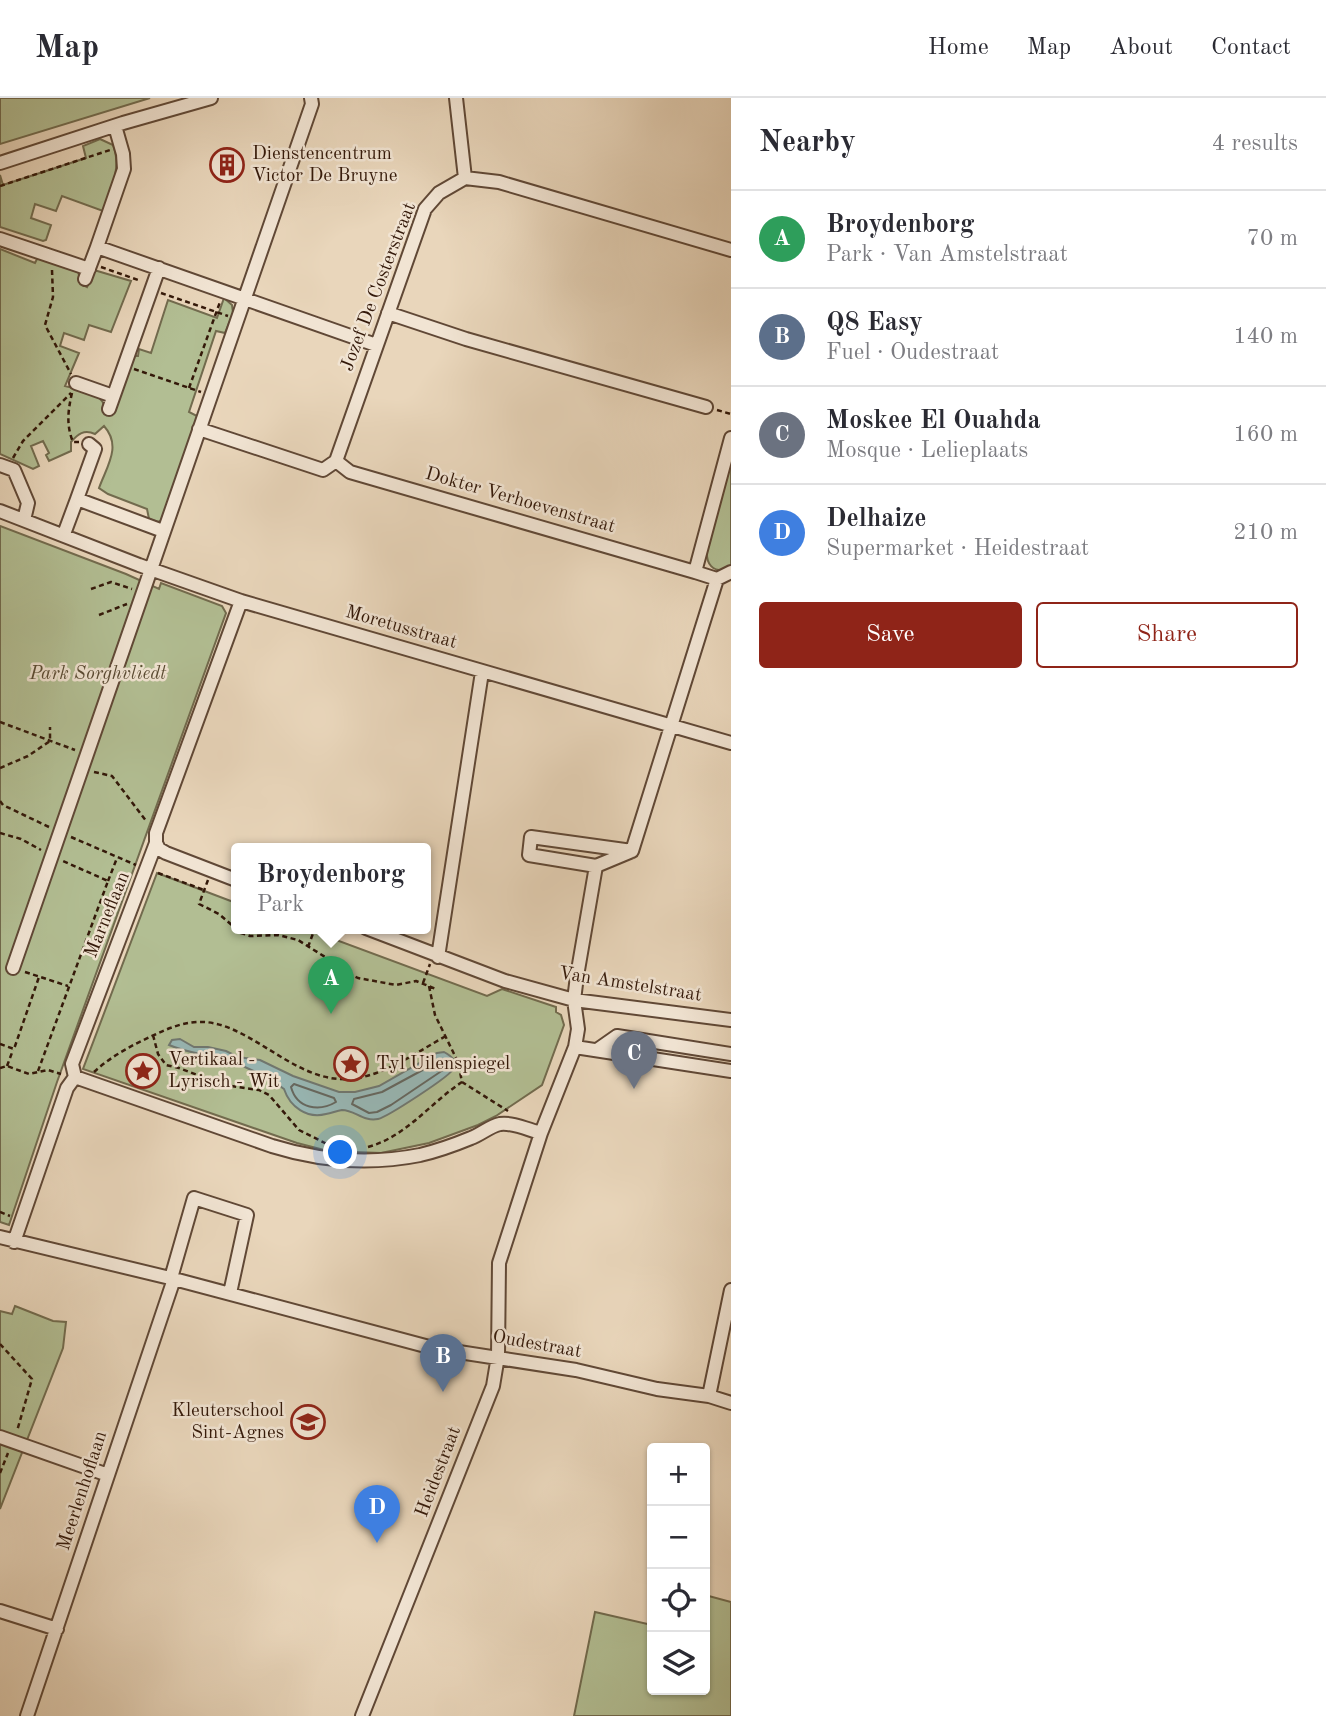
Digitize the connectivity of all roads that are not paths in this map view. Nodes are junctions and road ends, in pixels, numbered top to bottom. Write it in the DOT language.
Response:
graph roads {
  1 [pos="212,98"];
  2 [pos="311,98"];
  3 [pos="456,98"];
  4 [pos="115,126"];
  5 [pos="0,163"];
  6 [pos="465,177"];
  7 [pos="0,239"];
  8 [pos="97,247"];
  9 [pos="731,250"];
  10 [pos="159,268"];
  11 [pos="246,299"];
  12 [pos="388,313"];
  13 [pos="376,345"];
  14 [pos="76,383"];
  15 [pos="706,407"];
  16 [pos="199,429"];
  17 [pos="731,438"];
  18 [pos="89,444"];
  19 [pos="336,461"];
  20 [pos="3,466"];
  21 [pos="77,499"];
  22 [pos="0,511"];
  23 [pos="24,520"];
  24 [pos="163,531"];
  25 [pos="64,534"];
  26 [pos="150,569"];
  27 [pos="695,572"];
  28 [pos="731,572"];
  29 [pos="717,579"];
  30 [pos="241,601"];
  31 [pos="482,672"];
  32 [pos="671,726"];
  33 [pos="731,743"];
  34 [pos="156,838"];
  35 [pos="632,851"];
  36 [pos="596,866"];
  37 [pos="231,878"];
  38 [pos="381,934"];
  39 [pos="436,956"];
  40 [pos="13,968"];
  41 [pos="574,1000"];
  42 [pos="731,1020"];
  43 [pos="575,1047"];
  44 [pos="693,1048"];
  45 [pos="597,1050"];
  46 [pos="731,1054"];
  47 [pos="690,1065"];
  48 [pos="731,1071"];
  49 [pos="75,1077"];
  50 [pos="541,1133"];
  51 [pos="0,1237"];
  52 [pos="14,1242"];
  53 [pos="173,1278"];
  54 [pos="731,1290"];
  55 [pos="230,1293"];
  56 [pos="498,1356"];
  57 [pos="709,1396"];
  58 [pos="731,1403"];
  59 [pos="0,1437"];
  60 [pos="108,1475"];
  61 [pos="0,1611"];
  62 [pos="57,1629"];
  63 [pos="27,1716"];
  64 [pos="362,1716"];
  1 -- 4 [label="street"];
  2 -- 11 [label="street"];
  3 -- 6 [label="street"];
  4 -- 5 [label="street"];
  4 -- 8 [label="street"];
  6 -- 9 [label="street"];
  6 -- 12 [label="street, Jozef De Costerstraat"];
  7 -- 8 [label="street"];
  8 -- 10 [label="street"];
  10 -- 11 [label="street"];
  10 -- 14 [label="street"];
  11 -- 13 [label="street"];
  11 -- 16 [label="street"];
  12 -- 13 [label="street, Jozef De Costerstraat"];
  12 -- 15 [label="street"];
  13 -- 19 [label="street, Jozef De Costerstraat"];
  16 -- 19 [label="street"];
  16 -- 24 [label="street"];
  17 -- 27 [label="street"];
  18 -- 21 [label="street"];
  19 -- 27 [label="street, Dokter Verhoevenstraat"];
  20 -- 23 [label="street"];
  21 -- 24 [label="street"];
  21 -- 25 [label="street"];
  22 -- 23 [label="street, Moretusstraat"];
  23 -- 25 [label="street, Moretusstraat"];
  24 -- 26 [label="street"];
  25 -- 26 [label="street, Moretusstraat"];
  26 -- 30 [label="street, Moretusstraat"];
  26 -- 40 [label="street"];
  27 -- 29 [label="street, Dokter Verhoevenstraat"];
  28 -- 29 [label="street"];
  29 -- 32 [label="street"];
  30 -- 31 [label="street, Moretusstraat"];
  30 -- 34 [label="street, Marneflaan"];
  31 -- 32 [label="street, Moretusstraat"];
  31 -- 39 [label="street"];
  32 -- 33 [label="street, Moretusstraat"];
  32 -- 35 [label="street"];
  34 -- 37 [label="street"];
  34 -- 49 [label="street, Marneflaan"];
  35 -- 36 [label="street"];
  35 -- 36 [label="street"];
  36 -- 41 [label="street"];
  38 -- 39 [label="street, Van Amstelstraat"];
  39 -- 41 [label="street, Van Amstelstraat"];
  41 -- 42 [label="street, Van Amstelstraat"];
  41 -- 43 [label="street"];
  43 -- 45 [label="street"];
  43 -- 50 [label="street, Heidestraat"];
  44 -- 45 [label="street"];
  44 -- 46 [label="street"];
  44 -- 47 [label="street"];
  45 -- 47 [label="street"];
  47 -- 48 [label="street"];
  49 -- 50 [label="street"];
  49 -- 52 [label="street, Marneflaan"];
  50 -- 56 [label="street, Heidestraat"];
  51 -- 52 [label="street, Oudestraat"];
  52 -- 53 [label="street, Oudestraat"];
  53 -- 55 [label="street, Oudestraat"];
  53 -- 55 [label="street, Meerlenhoflaan"];
  53 -- 60 [label="street, Meerlenhoflaan"];
  54 -- 57 [label="street"];
  55 -- 56 [label="street, Oudestraat"];
  56 -- 57 [label="street, Oudestraat"];
  56 -- 64 [label="street, Heidestraat"];
  57 -- 58 [label="street, Oudestraat"];
  59 -- 60 [label="street"];
  60 -- 62 [label="street, Meerlenhoflaan"];
  61 -- 62 [label="street"];
  62 -- 63 [label="street, Meerlenhoflaan"];
}
